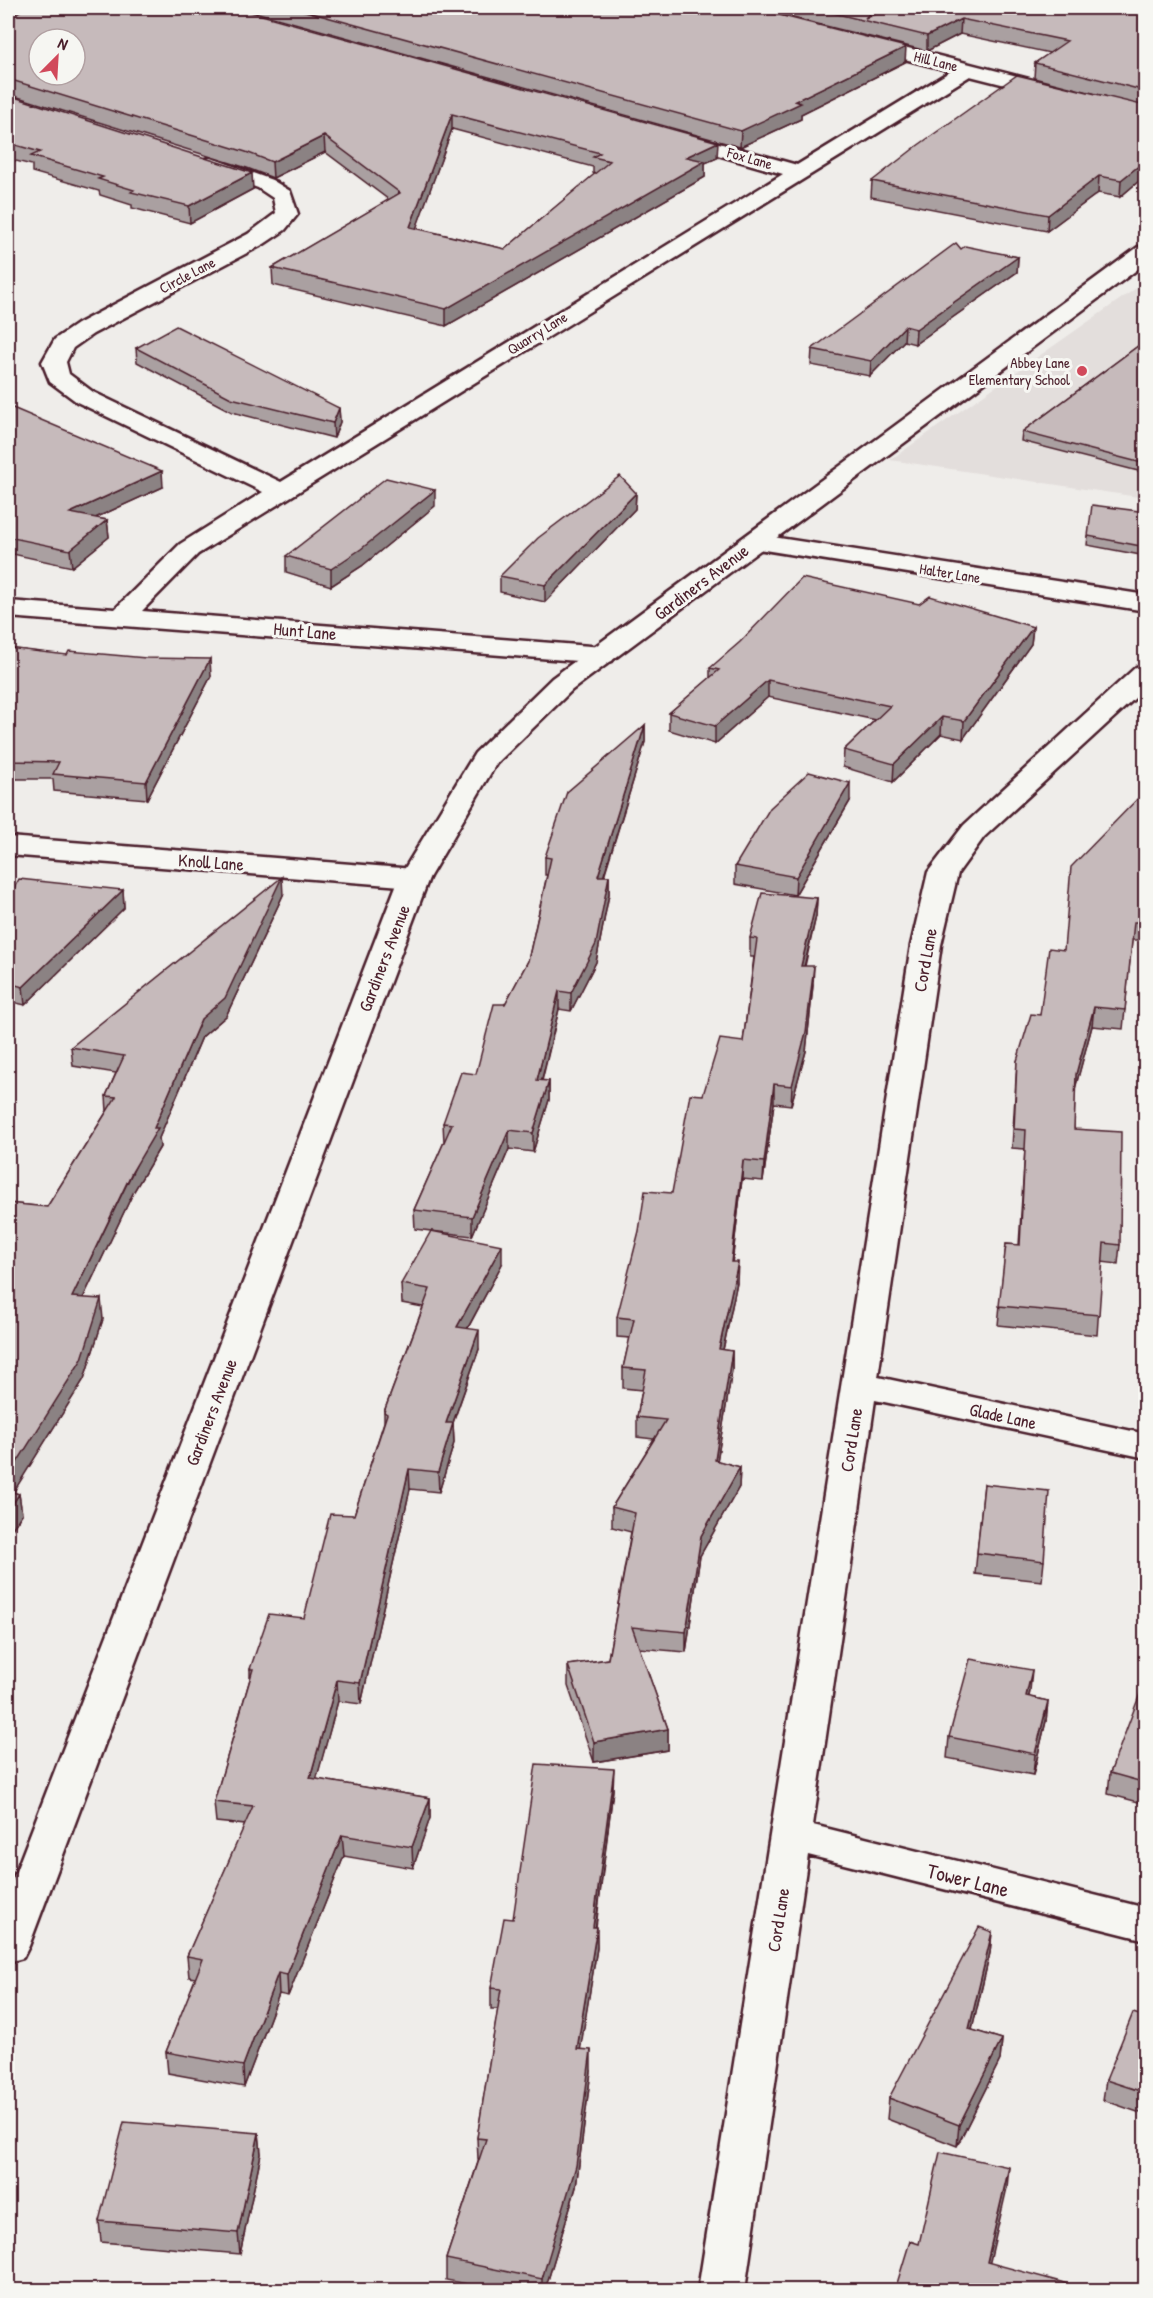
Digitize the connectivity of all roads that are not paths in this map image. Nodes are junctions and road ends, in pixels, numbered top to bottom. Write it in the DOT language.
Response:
graph roads {
  1 [pos="840,37"];
  2 [pos="967,69"];
  3 [pos="1067,95"];
  4 [pos="651,130"];
  5 [pos="195,160"];
  6 [pos="800,172"];
  7 [pos="1146,252"];
  8 [pos="280,490"];
  9 [pos="754,542"];
  10 [pos="1146,603"];
  11 [pos="8,609"];
  12 [pos="123,616"];
  13 [pos="603,655"];
  14 [pos="1146,673"];
  15 [pos="8,846"];
  16 [pos="414,878"];
  17 [pos="860,1385"];
  18 [pos="1146,1446"];
  19 [pos="791,1835"];
  20 [pos="1146,1924"];
  21 [pos="8,1946"];
  22 [pos="721,2290"];
  1 -- 2 [label="street, Hill Lane"];
  2 -- 3 [label="street, Hill Lane"];
  2 -- 6 [label="street, Quarry Lane"];
  4 -- 6 [label="street, Fox Lane"];
  5 -- 8 [label="street, Circle Lane"];
  6 -- 8 [label="street, Quarry Lane"];
  7 -- 9 [label="street, Gardiners Avenue"];
  8 -- 12 [label="street, Quarry Lane"];
  9 -- 10 [label="street, Halter Lane"];
  9 -- 13 [label="street, Gardiners Avenue"];
  11 -- 12 [label="street, Hunt Lane"];
  12 -- 13 [label="street, Hunt Lane"];
  13 -- 16 [label="street, Gardiners Avenue"];
  14 -- 17 [label="street, Cord Lane"];
  15 -- 16 [label="street, Knoll Lane"];
  16 -- 21 [label="street, Gardiners Avenue"];
  17 -- 18 [label="street, Glade Lane"];
  17 -- 19 [label="street, Cord Lane"];
  19 -- 20 [label="street, Tower Lane"];
  19 -- 22 [label="street, Cord Lane"];
}
